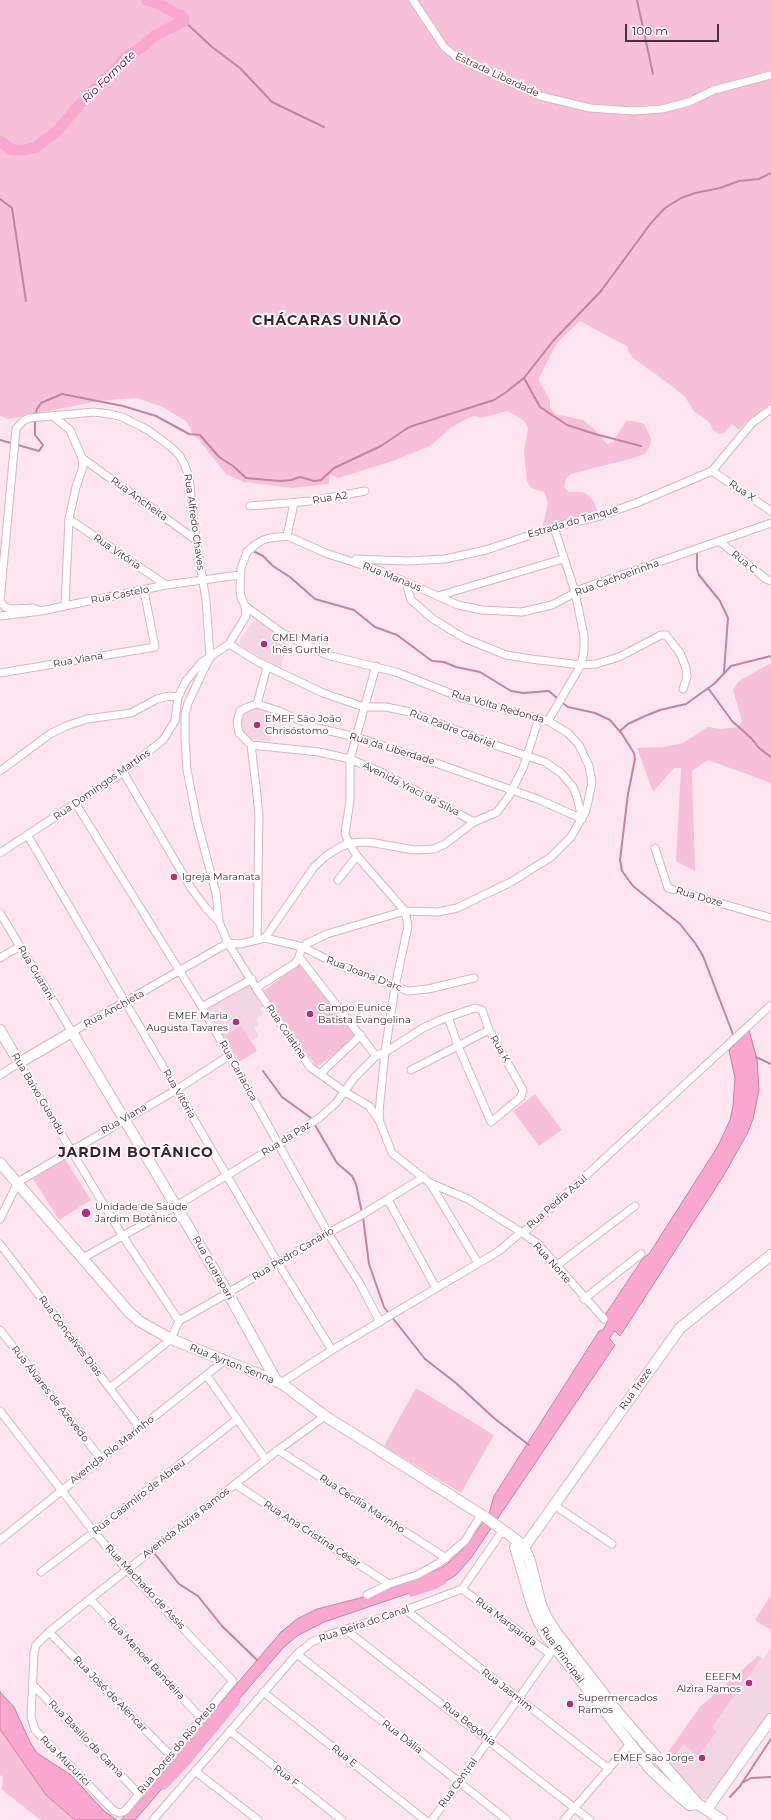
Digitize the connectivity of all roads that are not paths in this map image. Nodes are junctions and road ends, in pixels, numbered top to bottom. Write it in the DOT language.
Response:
graph roads {
  1 [pos="413,0"];
  2 [pos="771,75"];
  3 [pos="771,410"];
  4 [pos="53,416"];
  5 [pos="82,458"];
  6 [pos="712,471"];
  7 [pos="365,491"];
  8 [pos="294,503"];
  9 [pos="250,506"];
  10 [pos="771,511"];
  11 [pos="69,519"];
  12 [pos="771,523"];
  13 [pos="554,527"];
  14 [pos="287,536"];
  15 [pos="196,540"];
  16 [pos="719,541"];
  17 [pos="345,559"];
  18 [pos="563,559"];
  19 [pos="240,575"];
  20 [pos="202,580"];
  21 [pos="771,581"];
  22 [pos="406,582"];
  23 [pos="166,585"];
  24 [pos="144,591"];
  25 [pos="575,592"];
  26 [pos="438,596"];
  27 [pos="65,606"];
  28 [pos="245,606"];
  29 [pos="41,611"];
  30 [pos="0,616"];
  31 [pos="229,644"];
  32 [pos="210,658"];
  33 [pos="581,665"];
  34 [pos="376,666"];
  35 [pos="267,667"];
  36 [pos="0,673"];
  37 [pos="683,689"];
  38 [pos="178,698"];
  39 [pos="258,704"];
  40 [pos="364,707"];
  41 [pos="539,718"];
  42 [pos="548,721"];
  43 [pos="356,737"];
  44 [pos="251,745"];
  45 [pos="528,756"];
  46 [pos="350,759"];
  47 [pos="0,771"];
  48 [pos="123,772"];
  49 [pos="512,790"];
  50 [pos="76,804"];
  51 [pos="582,819"];
  52 [pos="474,822"];
  53 [pos="28,836"];
  54 [pos="349,843"];
  55 [pos="655,848"];
  56 [pos="0,854"];
  57 [pos="357,856"];
  58 [pos="338,880"];
  59 [pos="405,911"];
  60 [pos="0,913"];
  61 [pos="771,918"];
  62 [pos="219,922"];
  63 [pos="261,939"];
  64 [pos="228,943"];
  65 [pos="20,946"];
  66 [pos="303,947"];
  67 [pos="299,957"];
  68 [pos="0,958"];
  69 [pos="180,971"];
  70 [pos="474,978"];
  71 [pos="252,979"];
  72 [pos="395,987"];
  73 [pos="256,988"];
  74 [pos="126,1002"];
  75 [pos="771,1005"];
  76 [pos="202,1007"];
  77 [pos="475,1008"];
  78 [pos="448,1017"];
  79 [pos="0,1030"];
  80 [pos="489,1030"];
  81 [pos="72,1032"];
  82 [pos="361,1035"];
  83 [pos="458,1046"];
  84 [pos="385,1052"];
  85 [pos="230,1055"];
  86 [pos="376,1056"];
  87 [pos="19,1063"];
  88 [pos="411,1070"];
  89 [pos="320,1074"];
  90 [pos="0,1075"];
  91 [pos="176,1090"];
  92 [pos="345,1092"];
  93 [pos="123,1120"];
  94 [pos="380,1122"];
  95 [pos="279,1144"];
  96 [pos="71,1150"];
  97 [pos="0,1163"];
  98 [pos="227,1175"];
  99 [pos="424,1177"];
  100 [pos="18,1182"];
  101 [pos="430,1183"];
  102 [pos="388,1200"];
  103 [pos="176,1206"];
  104 [pos="634,1206"];
  105 [pos="0,1219"];
  106 [pos="521,1232"];
  107 [pos="328,1233"];
  108 [pos="122,1235"];
  109 [pos="0,1244"];
  110 [pos="641,1254"];
  111 [pos="771,1255"];
  112 [pos="83,1258"];
  113 [pos="278,1263"];
  114 [pos="478,1263"];
  115 [pos="556,1266"];
  116 [pos="436,1288"];
  117 [pos="228,1293"];
  118 [pos="584,1299"];
  119 [pos="604,1319"];
  120 [pos="179,1321"];
  121 [pos="380,1322"];
  122 [pos="0,1330"];
  123 [pos="171,1339"];
  124 [pos="332,1350"];
  125 [pos="224,1361"];
  126 [pos="207,1376"];
  127 [pos="279,1382"];
  128 [pos="110,1388"];
  129 [pos="0,1411"];
  130 [pos="325,1416"];
  131 [pos="236,1420"];
  132 [pos="140,1428"];
  133 [pos="278,1450"];
  134 [pos="101,1459"];
  135 [pos="266,1460"];
  136 [pos="235,1484"];
  137 [pos="61,1491"];
  138 [pos="554,1505"];
  139 [pos="483,1516"];
  140 [pos="503,1530"];
  141 [pos="94,1532"];
  142 [pos="0,1540"];
  143 [pos="612,1544"];
  144 [pos="521,1549"];
  145 [pos="446,1558"];
  146 [pos="127,1570"];
  147 [pos="41,1572"];
  148 [pos="389,1584"];
  149 [pos="462,1589"];
  150 [pos="367,1595"];
  151 [pos="90,1599"];
  152 [pos="406,1610"];
  153 [pos="346,1630"];
  154 [pos="49,1632"];
  155 [pos="552,1651"];
  156 [pos="297,1654"];
  157 [pos="233,1681"];
  158 [pos="33,1685"];
  159 [pos="263,1692"];
  160 [pos="517,1698"];
  161 [pos="202,1719"];
  162 [pos="771,1719"];
  163 [pos="230,1731"];
  164 [pos="489,1740"];
  165 [pos="630,1744"];
  166 [pos="171,1756"];
  167 [pos="609,1769"];
  168 [pos="195,1771"];
  169 [pos="459,1782"];
  170 [pos="139,1794"];
  171 [pos="574,1808"];
  172 [pos="120,1813"];
  173 [pos="711,1813"];
  174 [pos="153,1820"];
  175 [pos="258,1820"];
  176 [pos="342,1820"];
  177 [pos="425,1820"];
  178 [pos="432,1820"];
  179 [pos="507,1820"];
  180 [pos="564,1820"];
  181 [pos="590,1820"];
  1 -- 2 [label="street, Estrada Liberdade"];
  3 -- 6 [label="street, Estrada do Tanque"];
  4 -- 5 [label="street"];
  4 -- 15 [label="street, Rua Alfredo Chaves"];
  4 -- 29 [label="street, Rua Alfredo Chaves"];
  5 -- 11 [label="street"];
  5 -- 15 [label="street, Rua Ancheita"];
  6 -- 10 [label="street, Rua X"];
  6 -- 13 [label="street, Estrada do Tanque"];
  7 -- 8 [label="street, Rua A2"];
  8 -- 9 [label="street, Rua A2"];
  8 -- 14 [label="street"];
  11 -- 23 [label="street, Rua Vitória"];
  11 -- 27 [label="street"];
  12 -- 16 [label="street, Rua Cachoeirinha"];
  13 -- 17 [label="street, Estrada do Tanque"];
  13 -- 18 [label="street"];
  14 -- 17 [label="street, Rua Manaus"];
  14 -- 19 [label="street"];
  15 -- 20 [label="street, Rua Alfredo Chaves"];
  16 -- 21 [label="street, Rua C"];
  16 -- 25 [label="street, Rua Cachoeirinha"];
  17 -- 22 [label="street, Rua Manaus"];
  18 -- 25 [label="street"];
  18 -- 26 [label="street"];
  19 -- 20 [label="street, Rua Castelo"];
  19 -- 28 [label="street"];
  20 -- 23 [label="street, Rua Castelo"];
  20 -- 32 [label="street, Rua Alfredo Chaves"];
  22 -- 26 [label="street, Rua Manaus"];
  22 -- 33 [label="street"];
  23 -- 24 [label="street, Rua Castelo"];
  24 -- 27 [label="street, Rua Castelo"];
  24 -- 36 [label="street, Rua Viana"];
  25 -- 26 [label="street, Rua Cachoeirinha"];
  25 -- 33 [label="street"];
  27 -- 29 [label="street, Rua Castelo"];
  28 -- 31 [label="street"];
  28 -- 34 [label="street, Rua Volta Redonda"];
  29 -- 30 [label="street, Rua Castelo"];
  31 -- 32 [label="street, Rua Domingos Martins"];
  31 -- 35 [label="street, Rua Padre Gabriel"];
  32 -- 38 [label="street, Rua Domingos Martins"];
  32 -- 62 [label="street"];
  33 -- 37 [label="street"];
  33 -- 42 [label="street"];
  34 -- 40 [label="street"];
  34 -- 41 [label="street, Rua Volta Redonda"];
  35 -- 39 [label="street"];
  35 -- 40 [label="street, Rua Padre Gabriel"];
  38 -- 47 [label="street"];
  38 -- 48 [label="street, Rua Domingos Martins"];
  39 -- 43 [label="street, Rua da Liberdade"];
  39 -- 44 [label="street"];
  40 -- 43 [label="street"];
  40 -- 45 [label="street, Rua Padre Gabriel"];
  41 -- 42 [label="street, Rua Volta Redonda"];
  41 -- 45 [label="street"];
  42 -- 51 [label="street, Rua Volta Redonda"];
  43 -- 46 [label="street"];
  43 -- 49 [label="street, Rua da Liberdade"];
  44 -- 46 [label="street, Avenida Yraci da Silva"];
  44 -- 63 [label="street"];
  45 -- 49 [label="street"];
  45 -- 51 [label="street, Rua Padre Gabriel"];
  46 -- 52 [label="street, Avenida Yraci da Silva"];
  46 -- 54 [label="street"];
  48 -- 50 [label="street, Rua Domingos Martins"];
  48 -- 62 [label="street, Rua Colatina"];
  49 -- 51 [label="street, Rua da Liberdade"];
  49 -- 52 [label="street"];
  50 -- 53 [label="street, Rua Domingos Martins"];
  50 -- 69 [label="street, Rua Cariacica"];
  51 -- 59 [label="street, Rua Volta Redonda"];
  52 -- 54 [label="street"];
  53 -- 56 [label="street, Rua Domingos Martins"];
  53 -- 74 [label="street, Rua Vitória"];
  54 -- 57 [label="street"];
  54 -- 63 [label="street"];
  55 -- 61 [label="street, Rua Doze"];
  57 -- 58 [label="street"];
  57 -- 59 [label="street"];
  59 -- 66 [label="street, Rua Volta Redonda"];
  59 -- 72 [label="street"];
  60 -- 65 [label="street, Rua Guarani"];
  62 -- 64 [label="street, Rua Colatina"];
  63 -- 64 [label="street"];
  63 -- 66 [label="street"];
  64 -- 69 [label="street, Rua Anchieta"];
  64 -- 71 [label="street, Rua Colatina"];
  65 -- 68 [label="street"];
  65 -- 81 [label="street, Rua Guarani"];
  66 -- 67 [label="street"];
  66 -- 72 [label="street, Rua Joana D'arc"];
  67 -- 73 [label="street"];
  67 -- 82 [label="street"];
  69 -- 74 [label="street, Rua Anchieta"];
  69 -- 76 [label="street, Rua Cariacica"];
  70 -- 72 [label="street, Rua Joana D'arc"];
  71 -- 73 [label="street, Rua Colatina"];
  71 -- 76 [label="street"];
  72 -- 84 [label="street"];
  73 -- 89 [label="street, Rua Colatina"];
  74 -- 81 [label="street, Rua Anchieta"];
  74 -- 91 [label="street, Rua Vitória"];
  75 -- 106 [label="street, Rua Pedra Azul"];
  76 -- 85 [label="street, Rua Cariacica"];
  77 -- 78 [label="street, Rua da Paz"];
  77 -- 80 [label="street, Rua K"];
  78 -- 83 [label="street"];
  78 -- 84 [label="street, Rua da Paz"];
  79 -- 87 [label="main road, Rua Baixo Guandu"];
  80 -- 83 [label="street"];
  80 -- 83 [label="street, Rua K"];
  81 -- 87 [label="main road, Rua Anchieta"];
  81 -- 93 [label="main road, Rua Guarapari"];
  82 -- 86 [label="street"];
  82 -- 89 [label="street"];
  83 -- 88 [label="street"];
  84 -- 86 [label="street, Rua da Paz"];
  84 -- 94 [label="street"];
  85 -- 91 [label="street, Rua Viana"];
  85 -- 95 [label="street, Rua Cariacica"];
  86 -- 92 [label="street, Rua da Paz"];
  87 -- 90 [label="street, Rua Anchieta"];
  87 -- 96 [label="street, Rua Baixo Guandu"];
  89 -- 92 [label="street, Rua Colatina"];
  91 -- 93 [label="street, Rua Viana"];
  91 -- 98 [label="street, Rua Vitória"];
  92 -- 94 [label="street, Rua Colatina"];
  92 -- 95 [label="street, Rua da Paz"];
  93 -- 96 [label="street, Rua Viana"];
  93 -- 103 [label="main road, Rua Guarapari"];
  94 -- 99 [label="street, Rua Colatina"];
  95 -- 98 [label="street, Rua da Paz"];
  95 -- 107 [label="street, Rua Cariacica"];
  96 -- 100 [label="street, Rua Viana"];
  96 -- 108 [label="street, Rua Baixo Guandu"];
  97 -- 100 [label="main road, Rua Ayrton Senna"];
  98 -- 103 [label="street, Rua da Paz"];
  98 -- 113 [label="street, Rua Vitória"];
  99 -- 101 [label="street, Rua Colatina"];
  99 -- 102 [label="street, Rua Pedro Canário"];
  100 -- 105 [label="street"];
  100 -- 112 [label="main road, Rua Ayrton Senna"];
  101 -- 106 [label="street, Rua Norte"];
  101 -- 114 [label="street, Rua Colatina"];
  102 -- 107 [label="street, Rua Pedro Canário"];
  102 -- 116 [label="street"];
  103 -- 108 [label="street, Rua da Paz"];
  103 -- 117 [label="main road, Rua Guarapari"];
  104 -- 115 [label="street"];
  106 -- 114 [label="street, Rua Pedra Azul"];
  106 -- 115 [label="street, Rua Norte"];
  107 -- 113 [label="street, Rua Pedro Canário"];
  107 -- 121 [label="street, Rua Cariacica"];
  108 -- 112 [label="street, Rua da Paz"];
  108 -- 120 [label="street, Rua Baixo Guandu"];
  109 -- 128 [label="street, Rua Gonçalves Dias"];
  110 -- 118 [label="street"];
  111 -- 138 [label="main road, Rua Treze"];
  112 -- 123 [label="main road, Rua Ayrton Senna"];
  113 -- 117 [label="street, Rua Pedro Canário"];
  113 -- 124 [label="street, Rua Vitória"];
  114 -- 116 [label="street, Rua Pedra Azul"];
  115 -- 118 [label="street, Rua Norte"];
  116 -- 121 [label="street, Rua Pedra Azul"];
  117 -- 120 [label="street, Rua Pedro Canário"];
  117 -- 127 [label="main road, Rua Guarapari"];
  118 -- 119 [label="street, Rua Norte"];
  120 -- 123 [label="street"];
  121 -- 124 [label="street, Rua Pedra Azul"];
  122 -- 134 [label="street, Rua Álvares de Azevedo"];
  123 -- 125 [label="main road, Rua Ayrton Senna"];
  123 -- 128 [label="street"];
  124 -- 127 [label="street, Rua Pedra Azul"];
  125 -- 126 [label="street, Avenida Rio Marinho"];
  125 -- 127 [label="main road, Rua Ayrton Senna"];
  126 -- 131 [label="street"];
  126 -- 132 [label="street, Avenida Rio Marinho"];
  127 -- 130 [label="main road, Rua Ayrton Senna"];
  128 -- 132 [label="street, Rua Gonçalves Dias"];
  129 -- 137 [label="street, Rua Machado de Assis"];
  130 -- 133 [label="street, Avenida Alzira Ramos"];
  130 -- 139 [label="main road, Rua Ayrton Senna"];
  131 -- 135 [label="street"];
  131 -- 141 [label="street, Rua Casimiro de Abreu"];
  132 -- 134 [label="street, Avenida Rio Marinho"];
  133 -- 135 [label="street, Avenida Alzira Ramos"];
  133 -- 145 [label="street, Rua Cecília Marinho"];
  134 -- 137 [label="street, Avenida Rio Marinho"];
  135 -- 136 [label="street, Avenida Alzira Ramos"];
  136 -- 146 [label="street, Avenida Alzira Ramos"];
  136 -- 148 [label="street, Rua Ana Cristina César"];
  137 -- 141 [label="street, Rua Machado de Assis"];
  137 -- 142 [label="street, Avenida Rio Marinho"];
  138 -- 143 [label="street"];
  138 -- 144 [label="main road, Rua Treze"];
  139 -- 140 [label="main road, Rua Ayrton Senna"];
  139 -- 145 [label="street"];
  140 -- 144 [label="main road, Rua Principal"];
  140 -- 149 [label="street"];
  141 -- 146 [label="street, Rua Machado de Assis"];
  141 -- 147 [label="street, Rua Casimiro de Abreu"];
  144 -- 155 [label="main road, Rua Principal"];
  144 -- 173 [label="main road, Rua Principal"];
  145 -- 148 [label="street"];
  146 -- 151 [label="street, Avenida Alzira Ramos"];
  146 -- 157 [label="street, Rua Machado de Assis"];
  148 -- 150 [label="street"];
  149 -- 152 [label="street, Rua Beira do Canal"];
  149 -- 155 [label="street, Rua Margarida"];
  151 -- 154 [label="street, Avenida Alzira Ramos"];
  151 -- 161 [label="street, Rua Manoel Bandeira"];
  152 -- 153 [label="street, Rua Beira do Canal"];
  152 -- 160 [label="street, Rua Jasmim"];
  153 -- 156 [label="street, Rua Beira do Canal"];
  153 -- 164 [label="street, Rua Begônia"];
  154 -- 158 [label="street, Rua Mucurici"];
  154 -- 166 [label="street, Rua José de Alencar"];
  155 -- 160 [label="street, Rua Central"];
  155 -- 165 [label="main road, Rua Principal"];
  156 -- 159 [label="street, Rua Beira do Canal"];
  156 -- 169 [label="street, Rua Dália"];
  157 -- 161 [label="street, Rua Dores do Rio Preto"];
  158 -- 170 [label="street, Rua Basílio da Gama"];
  158 -- 172 [label="street, Rua Mucurici"];
  159 -- 163 [label="street, Rua Beira do Canal"];
  159 -- 177 [label="street, Rua E"];
  160 -- 164 [label="street, Rua Central"];
  160 -- 167 [label="street, Rua Jasmim"];
  161 -- 166 [label="street, Rua Dores do Rio Preto"];
  162 -- 173 [label="main road"];
  163 -- 168 [label="street, Rua Beira do Canal"];
  163 -- 176 [label="street, Rua F"];
  164 -- 169 [label="street, Rua Central"];
  164 -- 171 [label="street, Rua Begônia"];
  165 -- 167 [label="street"];
  165 -- 173 [label="main road, Rua Principal"];
  166 -- 170 [label="street, Rua Dores do Rio Preto"];
  167 -- 171 [label="street"];
  168 -- 174 [label="street, Rua Beira do Canal"];
  168 -- 175 [label="street"];
  169 -- 178 [label="street, Rua Central"];
  169 -- 179 [label="street, Rua Dália"];
  170 -- 172 [label="street, Rua Dores do Rio Preto"];
  171 -- 180 [label="street"];
  171 -- 181 [label="street, Rua Begônia"];
}
